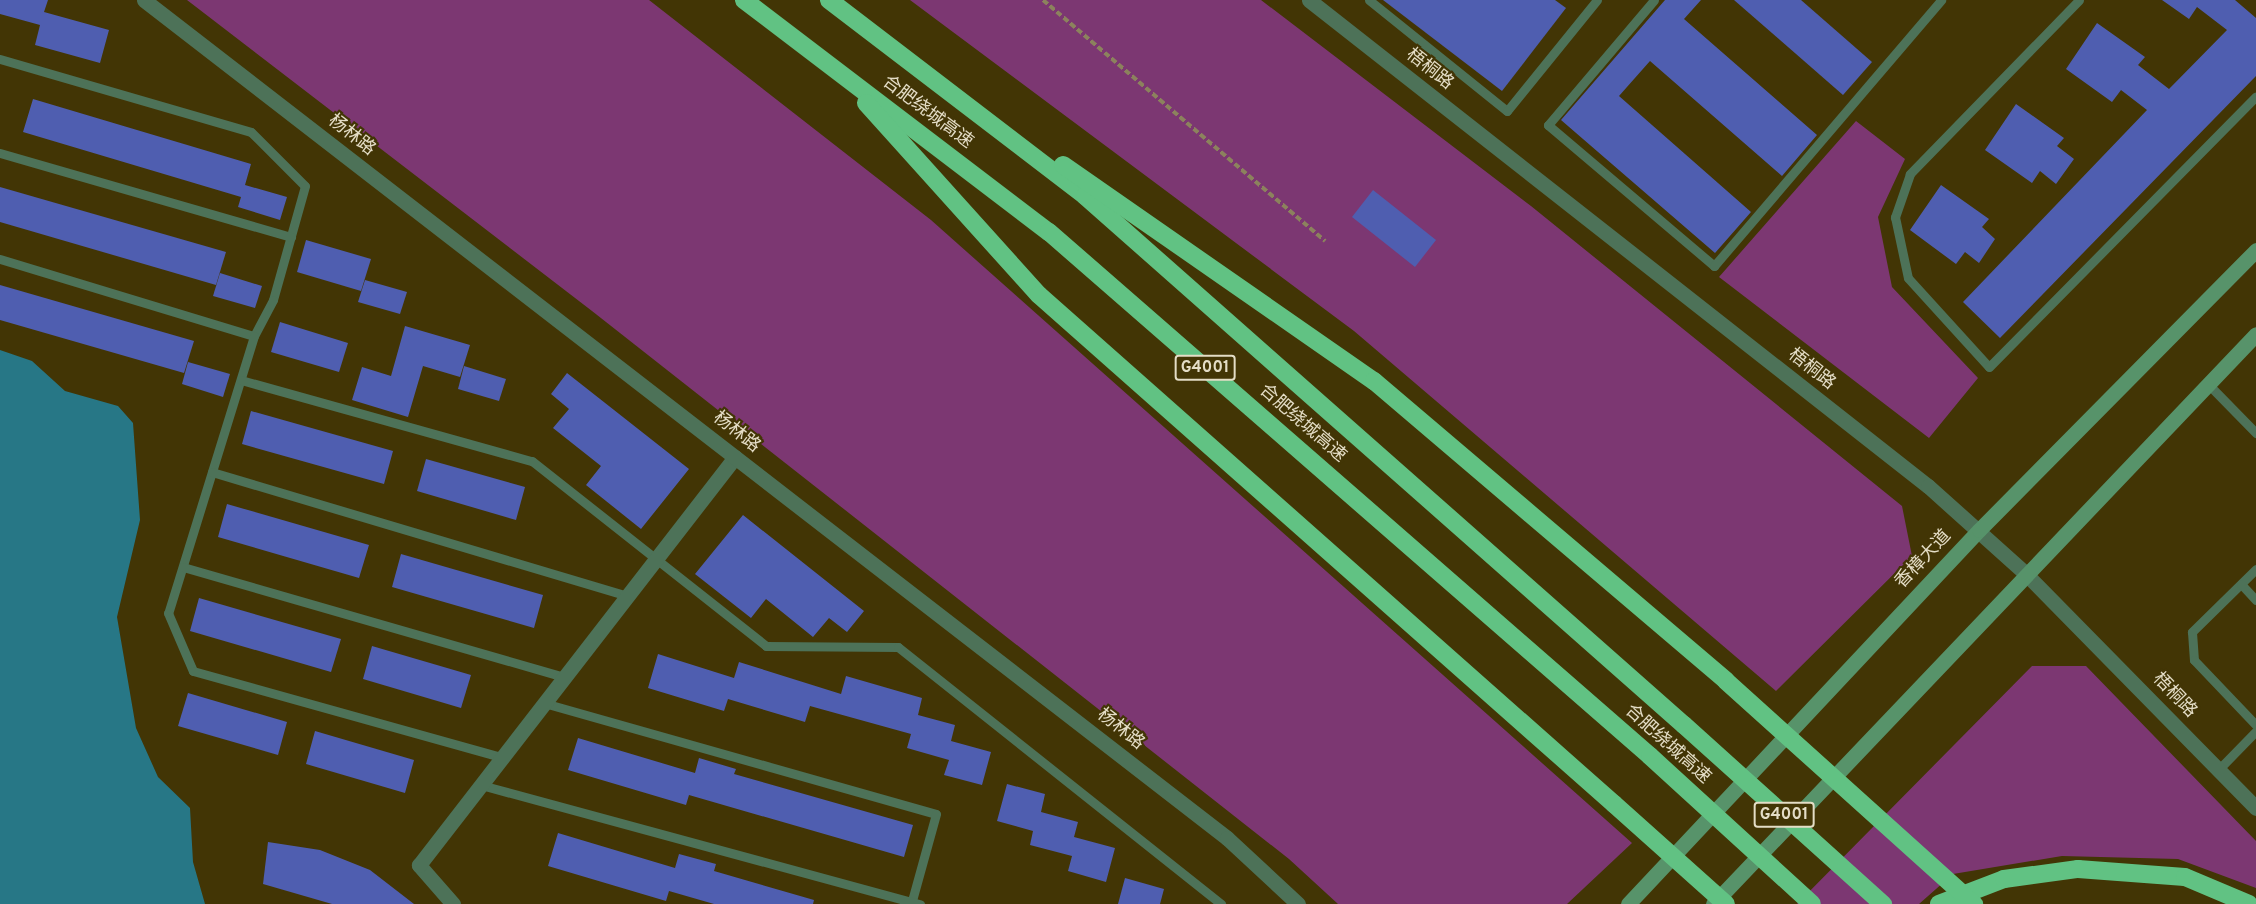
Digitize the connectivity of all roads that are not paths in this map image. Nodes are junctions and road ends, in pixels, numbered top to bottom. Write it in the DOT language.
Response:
graph roads {
  1 [pos="144,0"];
  2 [pos="744,0"];
  3 [pos="829,0"];
  4 [pos="1309,0"];
  5 [pos="1369,0"];
  6 [pos="1597,0"];
  7 [pos="1654,0"];
  8 [pos="1941,0"];
  9 [pos="2079,0"];
  10 [pos="873,34"];
  11 [pos="0,59"];
  12 [pos="837,70"];
  13 [pos="2256,96"];
  14 [pos="0,153"];
  15 [pos="291,237"];
  16 [pos="2256,250"];
  17 [pos="0,258"];
  18 [pos="2256,333"];
  19 [pos="254,336"];
  20 [pos="241,380"];
  21 [pos="2208,384"];
  22 [pos="2256,433"];
  23 [pos="735,457"];
  24 [pos="212,472"];
  25 [pos="1979,530"];
  26 [pos="655,560"];
  27 [pos="183,567"];
  28 [pos="2256,569"];
  29 [pos="2026,574"];
  30 [pos="2241,585"];
  31 [pos="627,596"];
  32 [pos="2256,600"];
  33 [pos="565,677"];
  34 [pos="544,703"];
  35 [pos="2256,725"];
  36 [pos="2256,731"];
  37 [pos="502,757"];
  38 [pos="2218,770"];
  39 [pos="481,785"];
  40 [pos="2256,808"];
  41 [pos="914,903"];
  42 [pos="453,904"];
  43 [pos="1221,904"];
  44 [pos="1298,904"];
  45 [pos="1628,904"];
  46 [pos="1713,904"];
  47 [pos="1726,904"];
  48 [pos="1812,904"];
  49 [pos="1883,904"];
  50 [pos="1939,904"];
  51 [pos="1974,904"];
  52 [pos="2249,904"];
  1 -- 23 [label="street, 杨林路"];
  2 -- 12 [label="highway, 合肥绕城高速 / G4001"];
  3 -- 10 [label="highway, 合肥绕城高速 / G4001"];
  4 -- 25 [label="street, 梧桐路"];
  5 -- 6 [label="lane"];
  7 -- 8 [label="lane"];
  9 -- 13 [label="lane"];
  10 -- 49 [label="highway, 合肥绕城高速 / G4001, bridge"];
  10 -- 51 [label="highway, bridge"];
  11 -- 15 [label="lane"];
  12 -- 47 [label="highway, bridge"];
  12 -- 48 [label="highway, 合肥绕城高速 / G4001, bridge"];
  14 -- 15 [label="lane"];
  15 -- 19 [label="lane"];
  16 -- 25 [label="main road, 香樟大道"];
  17 -- 19 [label="lane"];
  18 -- 21 [label="main road"];
  19 -- 20 [label="lane"];
  20 -- 24 [label="lane"];
  20 -- 26 [label="lane"];
  21 -- 22 [label="lane"];
  21 -- 29 [label="main road"];
  23 -- 26 [label="street"];
  23 -- 44 [label="street, 杨林路"];
  24 -- 27 [label="lane"];
  24 -- 31 [label="lane"];
  25 -- 29 [label="street, 梧桐路"];
  25 -- 45 [label="main road, 香樟大道"];
  26 -- 31 [label="street"];
  26 -- 43 [label="lane"];
  27 -- 33 [label="lane"];
  27 -- 37 [label="lane"];
  28 -- 30 [label="lane"];
  29 -- 38 [label="street, 梧桐路"];
  29 -- 46 [label="main road"];
  30 -- 32 [label="lane"];
  30 -- 35 [label="lane"];
  31 -- 33 [label="street"];
  33 -- 34 [label="street"];
  34 -- 37 [label="street"];
  34 -- 41 [label="lane"];
  36 -- 38 [label="lane"];
  37 -- 39 [label="street"];
  38 -- 40 [label="street, 梧桐路"];
  39 -- 41 [label="lane"];
  39 -- 42 [label="street"];
  50 -- 52 [label="highway"];
}
